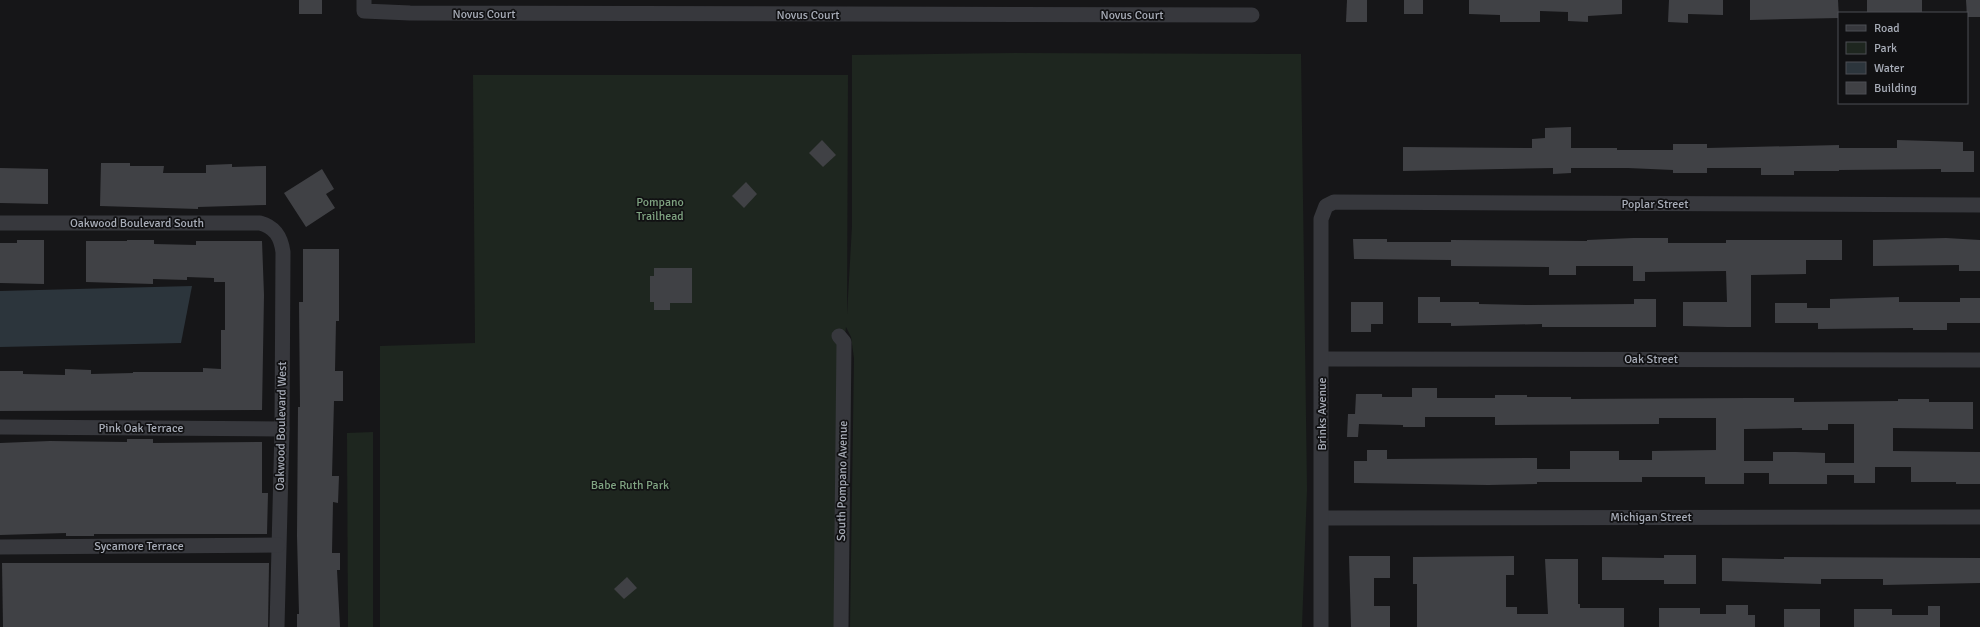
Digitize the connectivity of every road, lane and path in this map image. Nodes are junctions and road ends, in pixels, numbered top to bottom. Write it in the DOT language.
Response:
graph roads {
  1 [pos="364,6"];
  2 [pos="1252,15"];
  3 [pos="1330,204"];
  4 [pos="1980,205"];
  5 [pos="0,222"];
  6 [pos="272,228"];
  7 [pos="839,336"];
  8 [pos="1322,359"];
  9 [pos="1980,360"];
  10 [pos="0,427"];
  11 [pos="282,429"];
  12 [pos="1980,517"];
  13 [pos="1322,518"];
  14 [pos="278,545"];
  15 [pos="0,547"];
  16 [pos="277,627"];
  17 [pos="841,627"];
  18 [pos="1321,627"];
  1 -- 2 [label="street, Novus Court"];
  3 -- 4 [label="street, Poplar Street"];
  3 -- 8 [label="street, Brinks Avenue"];
  5 -- 6 [label="street, Oakwood Boulevard South"];
  6 -- 11 [label="street, Oakwood Boulevard West"];
  7 -- 17 [label="street, South Pompano Avenue"];
  8 -- 9 [label="street, Oak Street"];
  8 -- 13 [label="street, Brinks Avenue"];
  10 -- 11 [label="street, Pink Oak Terrace"];
  11 -- 14 [label="street, Oakwood Boulevard West"];
  12 -- 13 [label="street, Michigan Street"];
  13 -- 18 [label="street, Brinks Avenue"];
  14 -- 15 [label="street, Sycamore Terrace"];
  14 -- 16 [label="street, Oakwood Boulevard West"];
}
